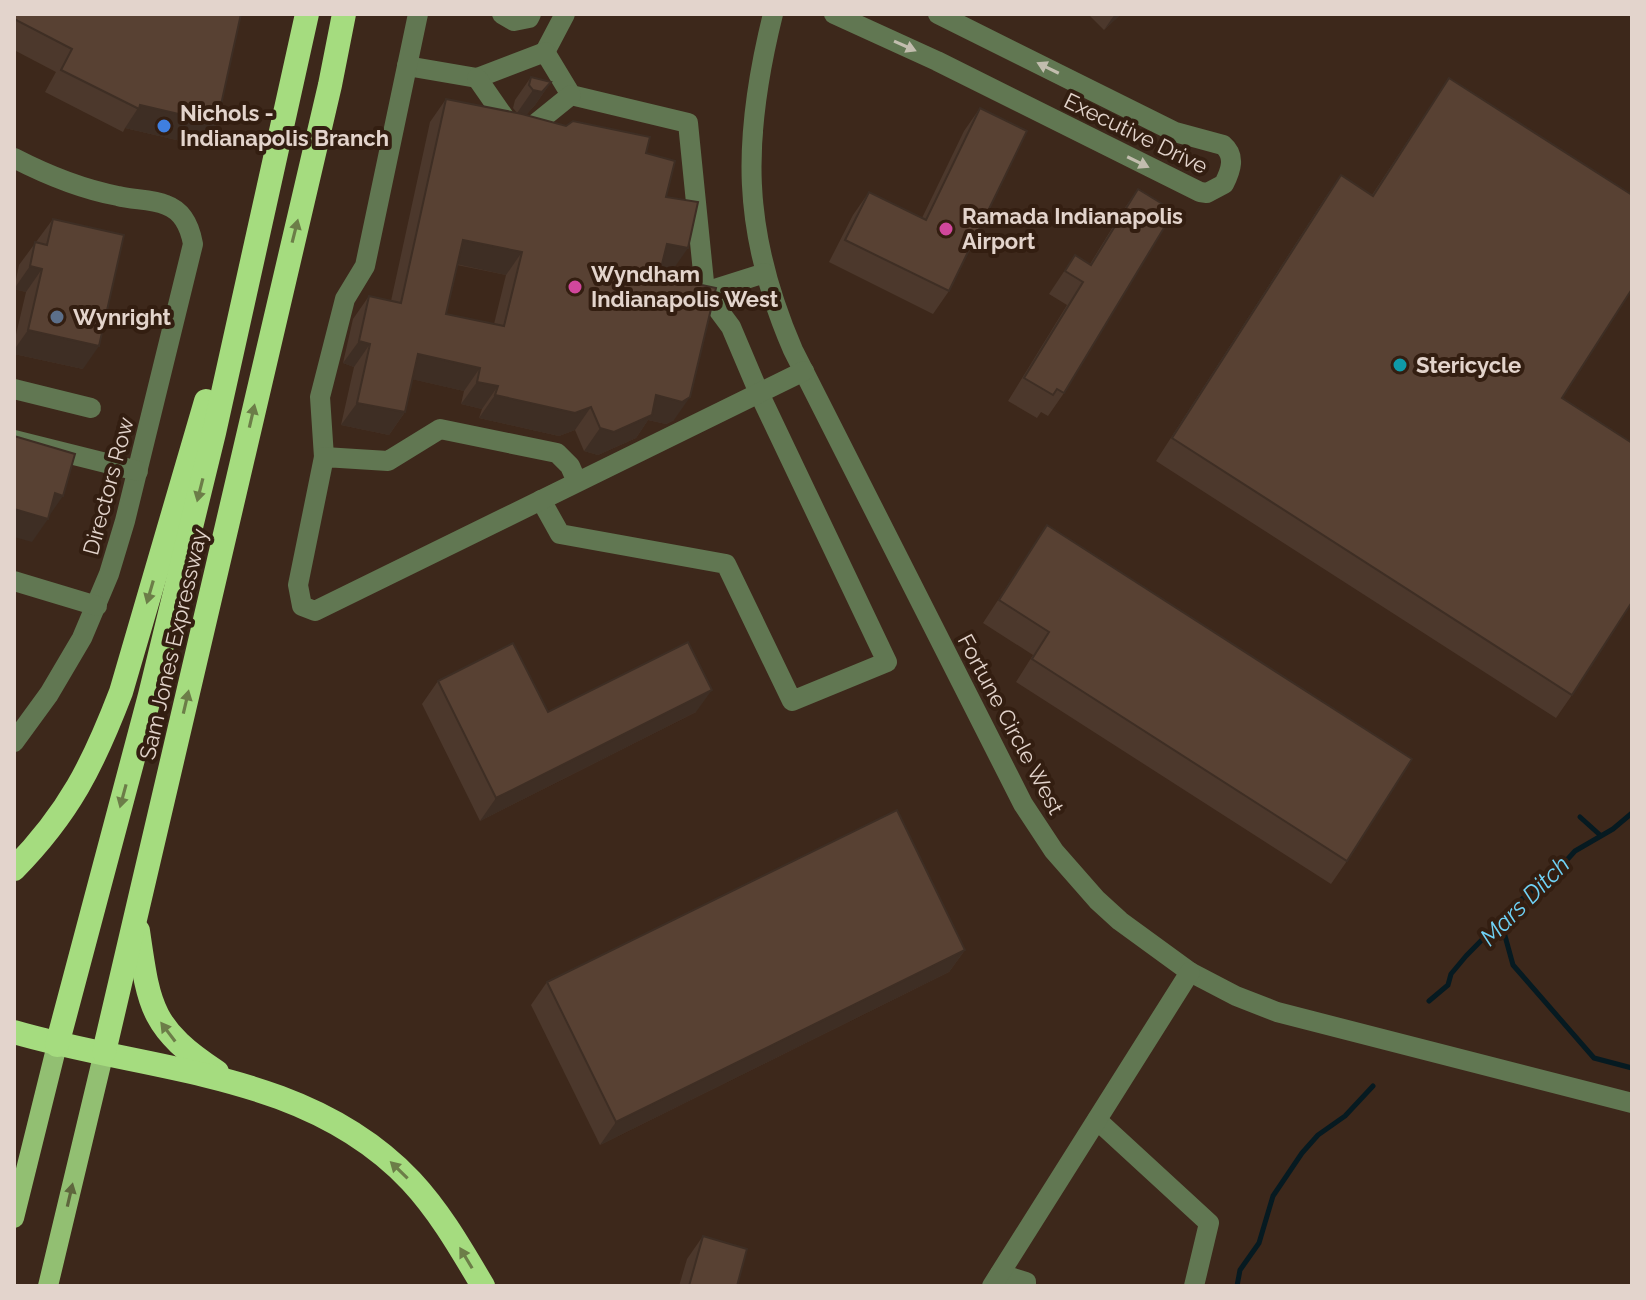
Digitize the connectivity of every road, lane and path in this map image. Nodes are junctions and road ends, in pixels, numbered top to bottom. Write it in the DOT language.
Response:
graph roads {
  1 [pos="307,14"];
  2 [pos="344,14"];
  3 [pos="418,14"];
  4 [pos="502,14"];
  5 [pos="531,14"];
  6 [pos="565,14"];
  7 [pos="773,14"];
  8 [pos="834,14"];
  9 [pos="938,14"];
  10 [pos="545,52"];
  11 [pos="407,66"];
  12 [pos="477,78"];
  13 [pos="571,95"];
  14 [pos="14,158"];
  15 [pos="268,196"];
  16 [pos="765,273"];
  17 [pos="705,292"];
  18 [pos="804,371"];
  19 [pos="14,389"];
  20 [pos="759,393"];
  21 [pos="91,408"];
  22 [pos="14,440"];
  23 [pos="324,457"];
  24 [pos="138,471"];
  25 [pos="577,482"];
  26 [pos="541,500"];
  27 [pos="14,581"];
  28 [pos="97,606"];
  29 [pos="14,742"];
  30 [pos="14,869"];
  31 [pos="136,914"];
  32 [pos="1190,972"];
  33 [pos="14,1032"];
  34 [pos="57,1045"];
  35 [pos="104,1052"];
  36 [pos="229,1080"];
  37 [pos="1632,1103"];
  38 [pos="1097,1120"];
  39 [pos="14,1218"];
  40 [pos="996,1280"];
  41 [pos="1031,1285"];
  42 [pos="48,1286"];
  43 [pos="483,1286"];
  44 [pos="1194,1286"];
  1 -- 15 [label="highway, Sam Jones Expressway"];
  31 -- 2 [label="highway, Sam Jones Expressway, one-way"];
  3 -- 11 [label="street"];
  4 -- 5 [label="street"];
  6 -- 10 [label="street"];
  7 -- 16 [label="street, Fortune Circle West"];
  8 -- 9 [label="street, Executive Drive, one-way"];
  10 -- 12 [label="street"];
  10 -- 13 [label="street"];
  11 -- 12 [label="street"];
  11 -- 23 [label="street"];
  12 -- 13 [label="street"];
  13 -- 17 [label="street"];
  14 -- 24 [label="street, Directors Row"];
  15 -- 30 [label="highway, one-way"];
  15 -- 34 [label="highway, Sam Jones Expressway, one-way"];
  16 -- 17 [label="street"];
  16 -- 18 [label="street, Fortune Circle West"];
  17 -- 20 [label="street"];
  18 -- 20 [label="street"];
  18 -- 32 [label="street, Fortune Circle West"];
  19 -- 21 [label="street"];
  20 -- 25 [label="street"];
  20 -- 26 [label="street"];
  22 -- 24 [label="street"];
  23 -- 25 [label="street"];
  23 -- 26 [label="street"];
  24 -- 28 [label="street, Directors Row"];
  25 -- 26 [label="street"];
  27 -- 28 [label="street"];
  28 -- 29 [label="street, Directors Row"];
  31 -- 35 [label="highway, Sam Jones Expressway"];
  36 -- 31 [label="highway, one-way"];
  32 -- 37 [label="street, Fortune Circle West"];
  32 -- 38 [label="street"];
  33 -- 34 [label="highway"];
  34 -- 35 [label="highway"];
  34 -- 39 [label="main road, Sam Jones Expressway"];
  35 -- 36 [label="highway"];
  42 -- 35 [label="main road, Sam Jones Expressway, one-way"];
  43 -- 36 [label="highway, one-way"];
  38 -- 40 [label="street"];
  38 -- 44 [label="street"];
  40 -- 41 [label="street"];
}
